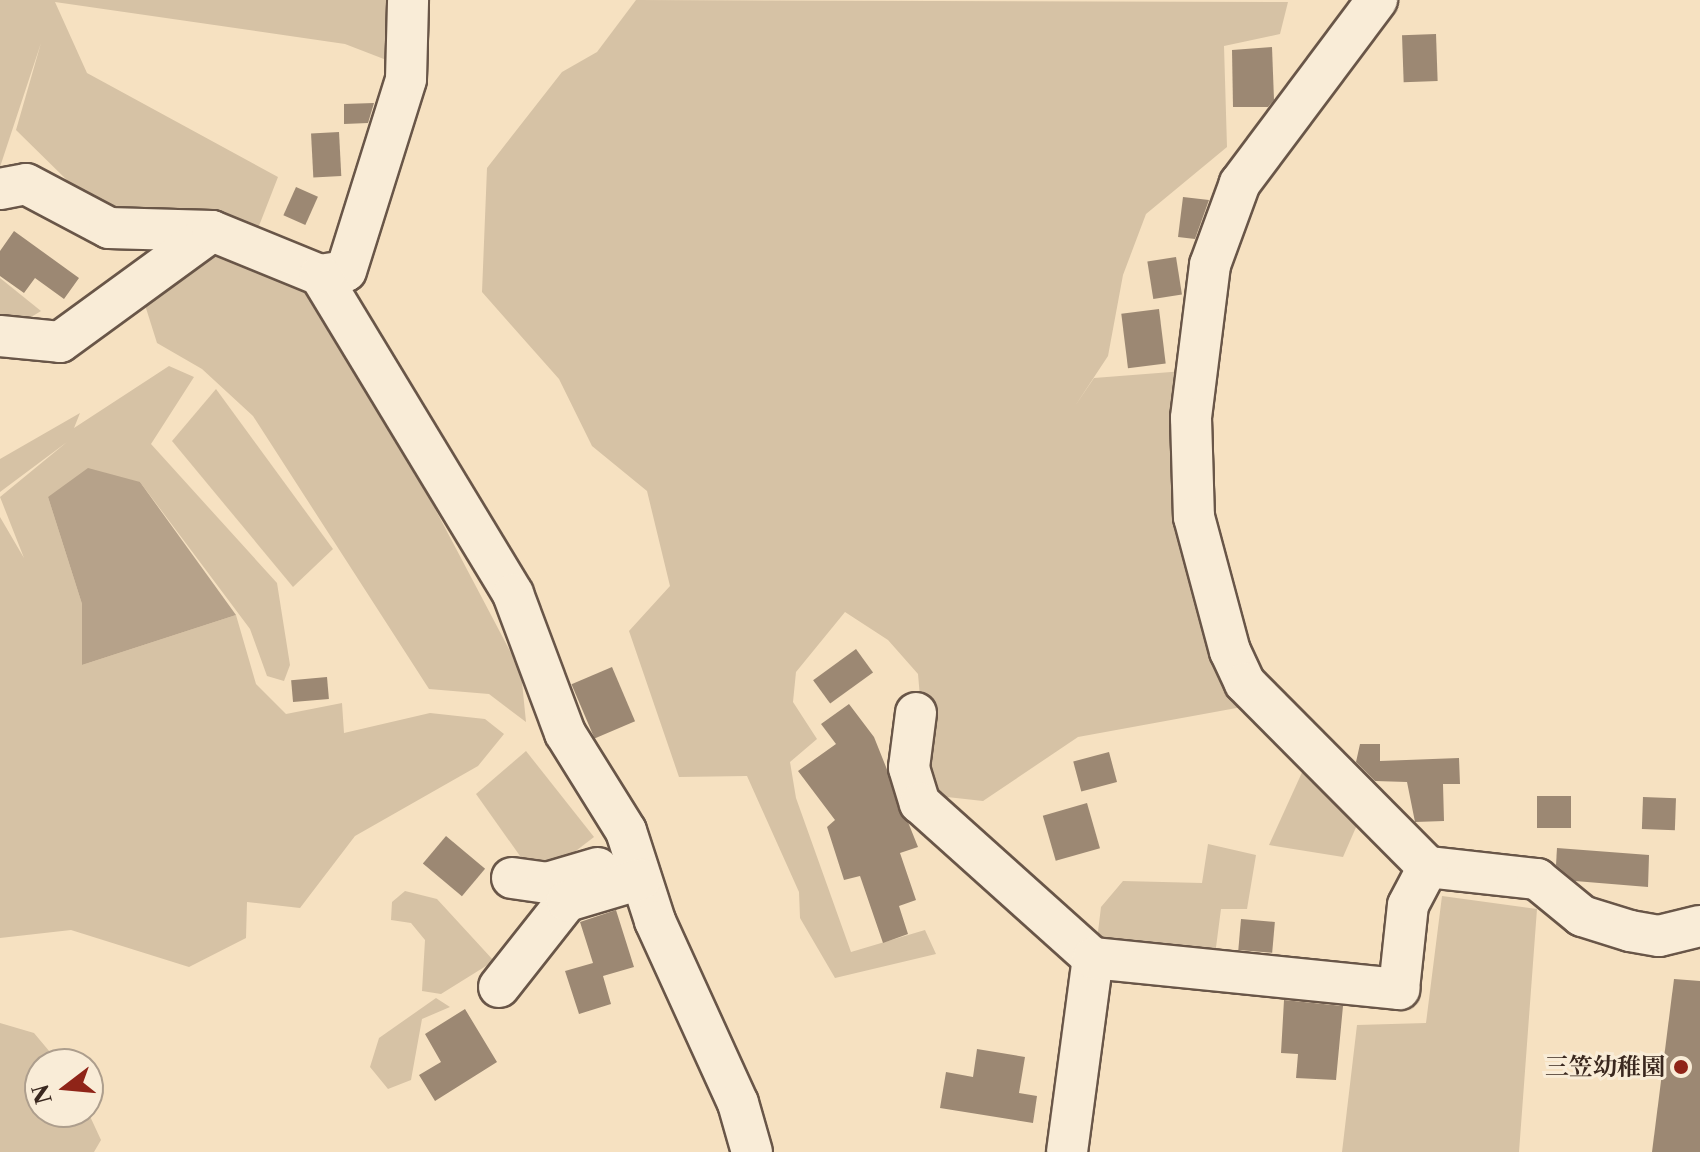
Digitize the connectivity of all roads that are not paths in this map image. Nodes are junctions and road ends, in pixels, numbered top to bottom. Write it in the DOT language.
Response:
graph roads {
  1 [pos="408,0"];
  2 [pos="1377,0"];
  3 [pos="0,189"];
  4 [pos="212,231"];
  5 [pos="320,275"];
  6 [pos="0,336"];
  7 [pos="916,713"];
  8 [pos="1428,867"];
  9 [pos="637,869"];
  10 [pos="512,878"];
  11 [pos="1700,926"];
  12 [pos="1093,958"];
  13 [pos="499,987"];
  14 [pos="752,1152"];
  15 [pos="1067,1152"];
  1 -- 5 [label="street"];
  2 -- 8 [label="street"];
  3 -- 4 [label="street"];
  4 -- 5 [label="street"];
  4 -- 6 [label="street"];
  5 -- 9 [label="street"];
  7 -- 12 [label="street"];
  8 -- 11 [label="street"];
  8 -- 12 [label="street"];
  9 -- 10 [label="street"];
  9 -- 13 [label="street"];
  9 -- 14 [label="street"];
  12 -- 15 [label="street"];
}
